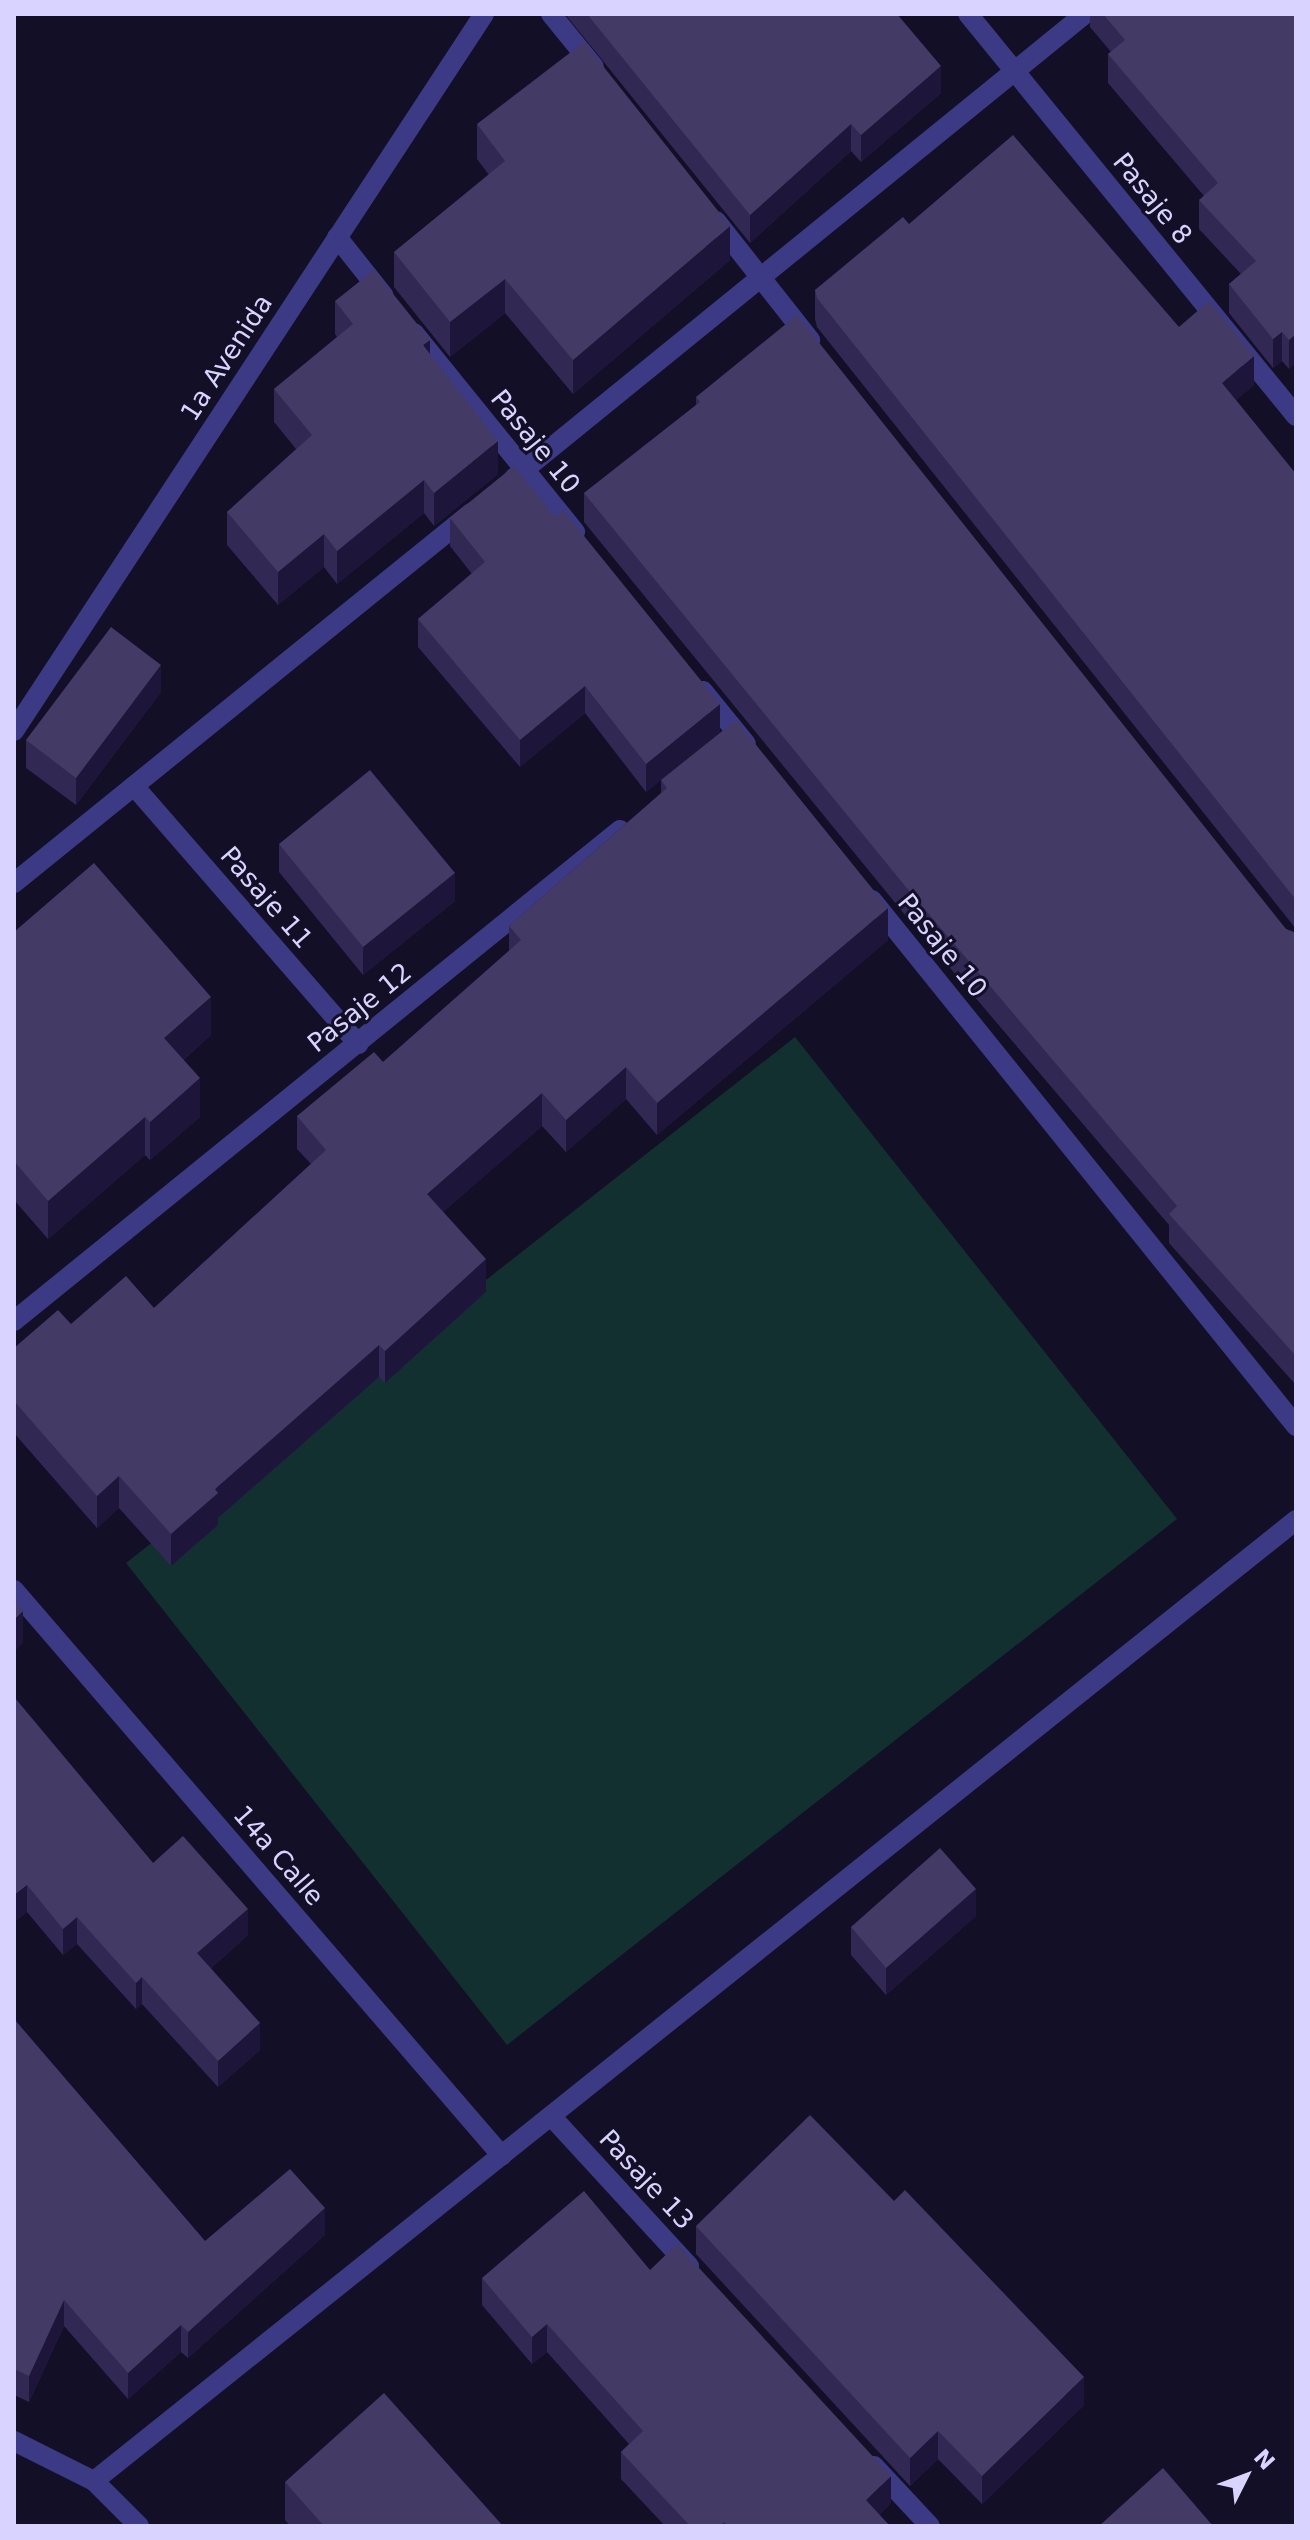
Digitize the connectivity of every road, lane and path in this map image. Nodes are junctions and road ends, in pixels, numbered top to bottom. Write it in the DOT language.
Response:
graph roads {
  1 [pos="484,14"];
  2 [pos="551,14"];
  3 [pos="968,14"];
  4 [pos="1085,14"];
  5 [pos="1014,71"];
  6 [pos="608,86"];
  7 [pos="704,206"];
  8 [pos="337,237"];
  9 [pos="761,278"];
  10 [pos="820,352"];
  11 [pos="1296,416"];
  12 [pos="524,470"];
  13 [pos="592,554"];
  14 [pos="689,674"];
  15 [pos="14,731"];
  16 [pos="758,759"];
  17 [pos="134,786"];
  18 [pos="640,814"];
  19 [pos="857,882"];
  20 [pos="14,883"];
  21 [pos="358,1044"];
  22 [pos="14,1321"];
  23 [pos="1296,1426"];
  24 [pos="1296,1520"];
  25 [pos="14,1590"];
  26 [pos="551,2116"];
  27 [pos="502,2156"];
  28 [pos="703,2280"];
  29 [pos="14,2441"];
  30 [pos="854,2444"];
  31 [pos="94,2481"];
  32 [pos="139,2526"];
  33 [pos="930,2526"];
  1 -- 8 [label="street, 1a Avenida"];
  2 -- 6 [label="street"];
  3 -- 5 [label="street, Pasaje 8"];
  4 -- 5 [label="street"];
  5 -- 9 [label="street"];
  5 -- 11 [label="street, Pasaje 8"];
  7 -- 9 [label="street"];
  8 -- 12 [label="street, Pasaje 10"];
  8 -- 15 [label="street, 1a Avenida"];
  9 -- 10 [label="street"];
  9 -- 12 [label="street"];
  12 -- 13 [label="street, Pasaje 10"];
  12 -- 17 [label="street"];
  14 -- 16 [label="street"];
  17 -- 20 [label="street"];
  17 -- 21 [label="street, Pasaje 11"];
  18 -- 21 [label="street, Pasaje 12"];
  19 -- 23 [label="street, Pasaje 10"];
  21 -- 22 [label="street, Pasaje 12"];
  24 -- 26 [label="street"];
  25 -- 27 [label="street, 14a Calle"];
  26 -- 27 [label="street"];
  26 -- 28 [label="street, Pasaje 13"];
  27 -- 31 [label="street"];
  29 -- 31 [label="street"];
  30 -- 33 [label="street"];
  31 -- 32 [label="street"];
}
